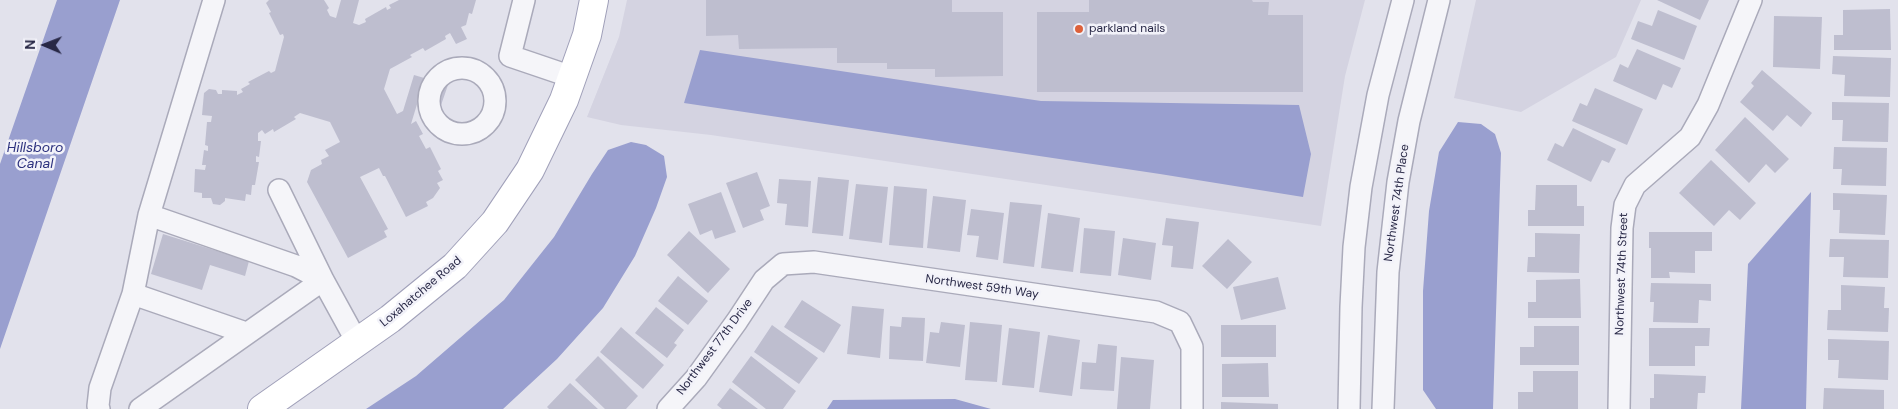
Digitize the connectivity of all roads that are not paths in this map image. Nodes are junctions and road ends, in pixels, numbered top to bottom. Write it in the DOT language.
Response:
graph roads {
  1 [pos="214,0"];
  2 [pos="524,0"];
  3 [pos="594,0"];
  4 [pos="1403,0"];
  5 [pos="1439,0"];
  6 [pos="1750,0"];
  7 [pos="510,56"];
  8 [pos="572,77"];
  9 [pos="488,81"];
  10 [pos="279,190"];
  11 [pos="149,214"];
  12 [pos="783,264"];
  13 [pos="323,280"];
  14 [pos="134,294"];
  15 [pos="246,333"];
  16 [pos="357,342"];
  17 [pos="99,409"];
  18 [pos="140,409"];
  19 [pos="262,409"];
  20 [pos="668,409"];
  21 [pos="1192,409"];
  22 [pos="1349,409"];
  23 [pos="1383,409"];
  24 [pos="1618,409"];
  1 -- 11 [label="street"];
  2 -- 7 [label="street"];
  3 -- 8 [label="main road, Loxahatchee Road"];
  4 -- 22 [label="street"];
  5 -- 23 [label="street, Northwest 74th Place"];
  6 -- 24 [label="street, Northwest 74th Street"];
  7 -- 8 [label="street"];
  7 -- 9 [label="street"];
  8 -- 16 [label="main road, Loxahatchee Road"];
  10 -- 13 [label="street"];
  11 -- 13 [label="street"];
  11 -- 14 [label="street"];
  12 -- 20 [label="street, Northwest 77th Drive"];
  12 -- 21 [label="street, Northwest 59th Way"];
  13 -- 15 [label="street"];
  13 -- 16 [label="street"];
  14 -- 15 [label="street"];
  14 -- 17 [label="street"];
  15 -- 18 [label="street"];
  16 -- 19 [label="main road, Loxahatchee Road"];
}
